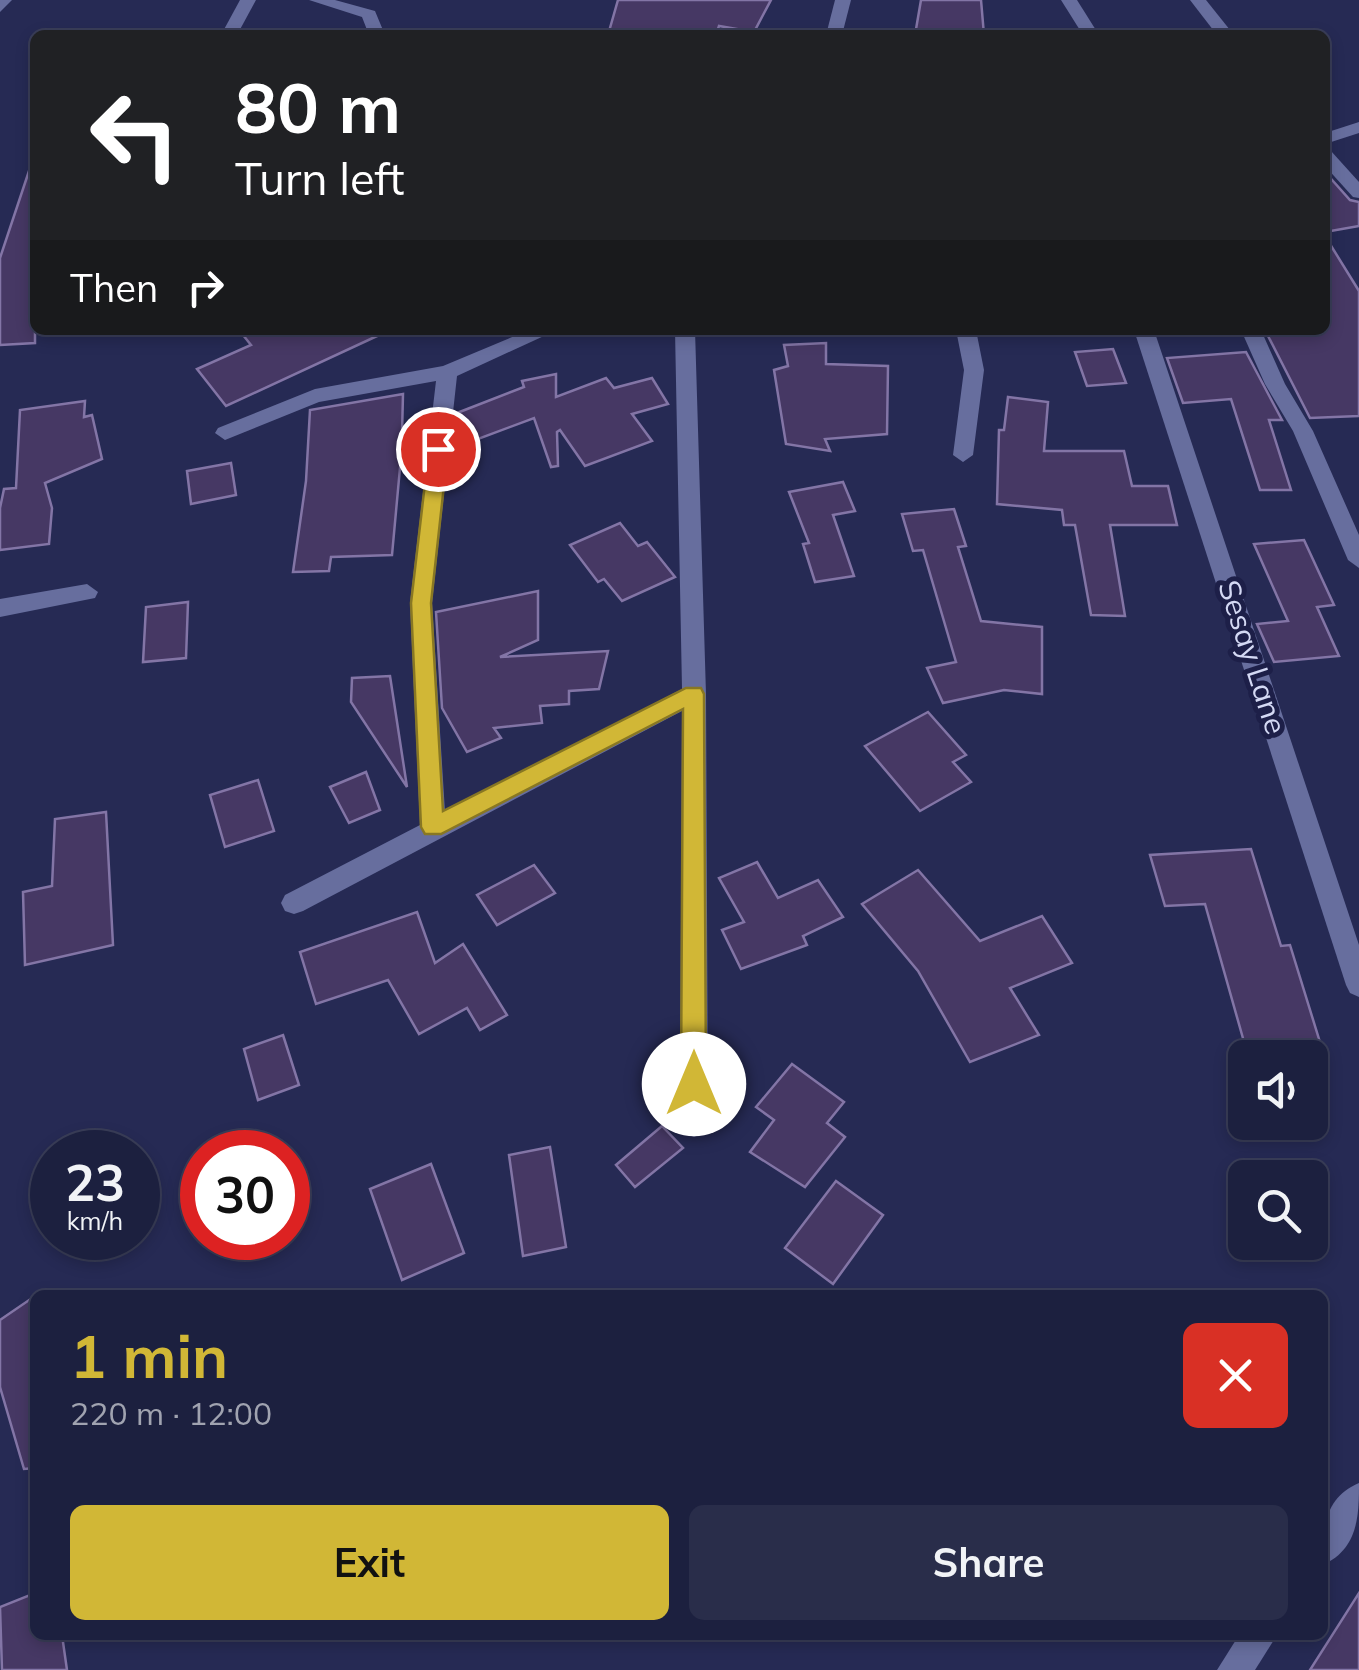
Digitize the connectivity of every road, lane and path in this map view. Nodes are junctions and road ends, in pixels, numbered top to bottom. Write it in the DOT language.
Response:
graph roads {
  1 [pos="4,0"];
  2 [pos="248,0"];
  3 [pos="316,0"];
  4 [pos="843,0"];
  5 [pos="1069,0"];
  6 [pos="1198,0"];
  7 [pos="0,8"];
  8 [pos="232,30"];
  9 [pos="375,30"];
  10 [pos="835,30"];
  11 [pos="1088,30"];
  12 [pos="1222,30"];
  13 [pos="1359,127"];
  14 [pos="1330,137"];
  15 [pos="1330,161"];
  16 [pos="1359,193"];
  17 [pos="536,335"];
  18 [pos="685,335"];
  19 [pos="967,335"];
  20 [pos="1146,335"];
  21 [pos="1253,335"];
  22 [pos="447,372"];
  23 [pos="225,433"];
  24 [pos="962,455"];
  25 [pos="1359,560"];
  26 [pos="86,592"];
  27 [pos="0,608"];
  28 [pos="694,694"];
  29 [pos="433,827"];
  30 [pos="294,903"];
  31 [pos="1359,985"];
  32 [pos="694,1124"];
  33 [pos="1359,1499"];
  34 [pos="1328,1541"];
  35 [pos="1256,1640"];
  36 [pos="1234,1670"];
  1 -- 7 [label="street"];
  2 -- 8 [label="street"];
  3 -- 9 [label="street"];
  4 -- 10 [label="street"];
  5 -- 11 [label="street"];
  6 -- 12 [label="street"];
  13 -- 14 [label="street"];
  15 -- 16 [label="street"];
  17 -- 22 [label="street"];
  18 -- 28 [label="street"];
  19 -- 24 [label="street"];
  20 -- 31 [label="street, Sesay Lane"];
  21 -- 25 [label="street"];
  22 -- 23 [label="street"];
  22 -- 29 [label="street"];
  26 -- 27 [label="street"];
  28 -- 29 [label="street"];
  28 -- 32 [label="street"];
  29 -- 30 [label="street"];
  33 -- 34 [label="street"];
  35 -- 36 [label="street"];
}
